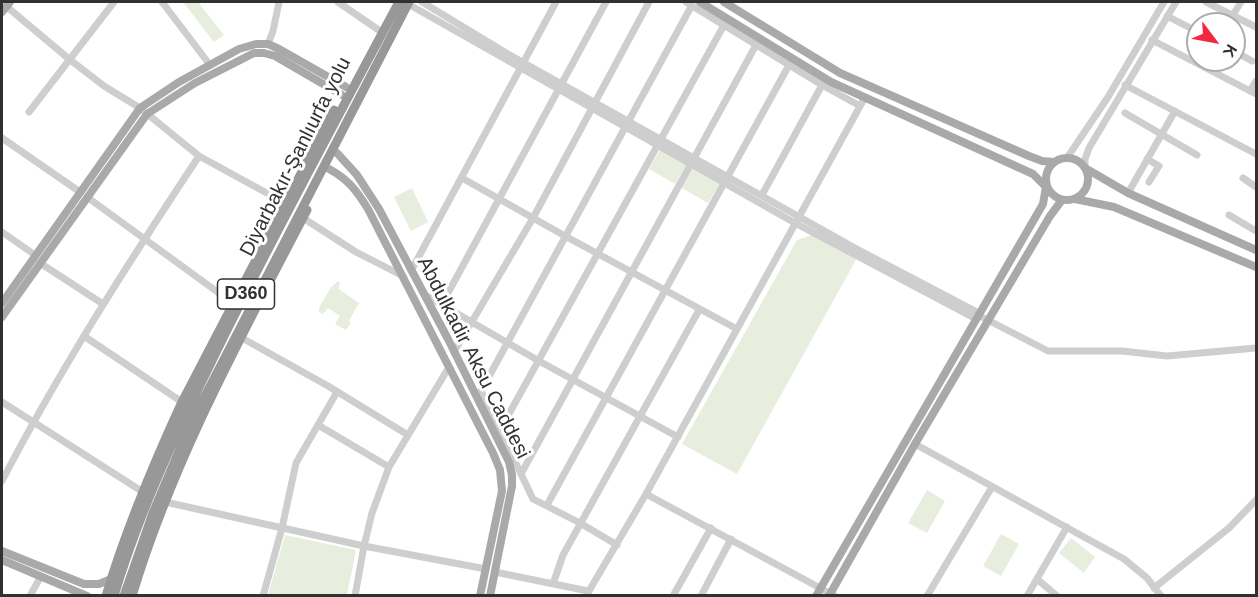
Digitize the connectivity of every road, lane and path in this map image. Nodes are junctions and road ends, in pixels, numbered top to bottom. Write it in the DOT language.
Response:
graph roads {
  1 [pos="114,2"];
  2 [pos="162,2"];
  3 [pos="279,2"];
  4 [pos="338,2"];
  5 [pos="405,2"];
  6 [pos="422,2"];
  7 [pos="556,2"];
  8 [pos="606,2"];
  9 [pos="649,2"];
  10 [pos="724,2"];
  11 [pos="1164,2"];
  12 [pos="1176,2"];
  13 [pos="1206,2"];
  14 [pos="693,3"];
  15 [pos="6,6"];
  16 [pos="1227,12"];
  17 [pos="1167,15"];
  18 [pos="724,25"];
  19 [pos="1186,25"];
  20 [pos="383,33"];
  21 [pos="1152,40"];
  22 [pos="268,44"];
  23 [pos="756,45"];
  24 [pos="368,58"];
  25 [pos="1186,58"];
  26 [pos="1246,58"];
  27 [pos="69,59"];
  28 [pos="1252,61"];
  29 [pos="379,62"];
  30 [pos="210,65"];
  31 [pos="521,65"];
  32 [pos="789,65"];
  33 [pos="1214,72"];
  34 [pos="1257,81"];
  35 [pos="822,85"];
  36 [pos="1125,85"];
  37 [pos="560,86"];
  38 [pos="344,91"];
  39 [pos="1253,92"];
  40 [pos="862,102"];
  41 [pos="593,105"];
  42 [pos="143,111"];
  43 [pos="1175,111"];
  44 [pos="29,112"];
  45 [pos="1125,113"];
  46 [pos="627,124"];
  47 [pos="1162,134"];
  48 [pos="4,140"];
  49 [pos="659,142"];
  50 [pos="2,148"];
  51 [pos="337,153"];
  52 [pos="1257,154"];
  53 [pos="1197,155"];
  54 [pos="199,156"];
  55 [pos="1067,158"];
  56 [pos="1148,159"];
  57 [pos="693,161"];
  58 [pos="1054,162"];
  59 [pos="1085,168"];
  60 [pos="329,169"];
  61 [pos="352,170"];
  62 [pos="340,175"];
  63 [pos="462,177"];
  64 [pos="1243,178"];
  65 [pos="727,179"];
  66 [pos="1149,182"];
  67 [pos="1046,187"];
  68 [pos="1257,187"];
  69 [pos="1128,193"];
  70 [pos="83,194"];
  71 [pos="762,195"];
  72 [pos="499,199"];
  73 [pos="1075,199"];
  74 [pos="1062,200"];
  75 [pos="285,203"];
  76 [pos="1229,214"];
  77 [pos="303,218"];
  78 [pos="532,218"];
  79 [pos="797,220"];
  80 [pos="1257,231"];
  81 [pos="2,232"];
  82 [pos="565,236"];
  83 [pos="144,239"];
  84 [pos="1254,246"];
  85 [pos="598,253"];
  86 [pos="38,259"];
  87 [pos="1257,267"];
  88 [pos="632,272"];
  89 [pos="407,274"];
  90 [pos="665,290"];
  91 [pos="423,294"];
  92 [pos="2,303"];
  93 [pos="103,304"];
  94 [pos="234,304"];
  95 [pos="442,304"];
  96 [pos="699,310"];
  97 [pos="978,316"];
  98 [pos="2,317"];
  99 [pos="988,320"];
  100 [pos="473,322"];
  101 [pos="737,329"];
  102 [pos="84,336"];
  103 [pos="242,338"];
  104 [pos="507,343"];
  105 [pos="1257,348"];
  106 [pos="454,352"];
  107 [pos="539,361"];
  108 [pos="449,367"];
  109 [pos="573,380"];
  110 [pos="337,392"];
  111 [pos="606,399"];
  112 [pos="2,402"];
  113 [pos="183,402"];
  114 [pos="640,417"];
  115 [pos="32,422"];
  116 [pos="318,425"];
  117 [pos="499,433"];
  118 [pos="408,435"];
  119 [pos="678,437"];
  120 [pos="915,444"];
  121 [pos="389,467"];
  122 [pos="521,474"];
  123 [pos="2,482"];
  124 [pos="992,487"];
  125 [pos="143,492"];
  126 [pos="646,494"];
  127 [pos="1257,500"];
  128 [pos="165,502"];
  129 [pos="547,505"];
  130 [pos="580,523"];
  131 [pos="1067,527"];
  132 [pos="282,528"];
  133 [pos="711,528"];
  134 [pos="731,539"];
  135 [pos="617,545"];
  136 [pos="364,546"];
  137 [pos="2,551"];
  138 [pos="2,560"];
  139 [pos="486,569"];
  140 [pos="495,572"];
  141 [pos="41,576"];
  142 [pos="111,579"];
  143 [pos="1037,579"];
  144 [pos="84,584"];
  145 [pos="553,584"];
  146 [pos="1155,588"];
  147 [pos="818,592"];
  148 [pos="587,593"];
  149 [pos="135,594"];
  150 [pos="85,595"];
  151 [pos="831,595"];
  152 [pos="30,596"];
  153 [pos="106,596"];
  154 [pos="114,596"];
  155 [pos="124,596"];
  156 [pos="263,596"];
  157 [pos="355,596"];
  158 [pos="480,596"];
  159 [pos="490,596"];
  160 [pos="673,596"];
  161 [pos="701,596"];
  162 [pos="927,596"];
  163 [pos="1027,596"];
  164 [pos="1057,596"];
  165 [pos="1161,596"];
  1 -- 27 [label="street"];
  2 -- 30 [label="street"];
  3 -- 22 [label="street"];
  4 -- 20 [label="street"];
  5 -- 20 [label="highway, Diyarbakır-Şanlıurfa yolu / D360"];
  5 -- 29 [label="highway, Diyarbakır-Şanlıurfa yolu / D360"];
  5 -- 31 [label="street"];
  6 -- 31 [label="street"];
  7 -- 31 [label="street"];
  8 -- 37 [label="street"];
  9 -- 41 [label="street"];
  10 -- 58 [label="main road"];
  11 -- 55 [label="street"];
  12 -- 17 [label="street"];
  13 -- 16 [label="street"];
  14 -- 18 [label="street"];
  14 -- 40 [label="main road"];
  14 -- 46 [label="street"];
  15 -- 27 [label="street"];
  17 -- 19 [label="street"];
  17 -- 21 [label="street"];
  18 -- 23 [label="street"];
  18 -- 49 [label="street"];
  20 -- 24 [label="highway, Diyarbakır-Şanlıurfa yolu / D360"];
  21 -- 25 [label="street"];
  21 -- 36 [label="street"];
  22 -- 30 [label="main road"];
  22 -- 38 [label="main road"];
  23 -- 32 [label="street"];
  23 -- 57 [label="street"];
  24 -- 38 [label="highway"];
  24 -- 154 [label="highway, Diyarbakır-Şanlıurfa yolu / D360"];
  26 -- 28 [label="street"];
  27 -- 42 [label="street"];
  27 -- 44 [label="street"];
  29 -- 51 [label="highway"];
  29 -- 155 [label="highway, Diyarbakır-Şanlıurfa yolu / D360"];
  30 -- 42 [label="main road"];
  31 -- 37 [label="street"];
  31 -- 63 [label="street"];
  32 -- 35 [label="street"];
  32 -- 65 [label="street"];
  33 -- 39 [label="street"];
  34 -- 39 [label="street"];
  35 -- 40 [label="street"];
  35 -- 71 [label="street"];
  36 -- 43 [label="street"];
  36 -- 59 [label="street"];
  37 -- 41 [label="street"];
  37 -- 72 [label="street"];
  38 -- 42 [label="main road"];
  38 -- 75 [label="highway"];
  40 -- 67 [label="main road"];
  40 -- 79 [label="street"];
  41 -- 46 [label="street"];
  41 -- 78 [label="street"];
  42 -- 54 [label="street"];
  42 -- 70 [label="main road"];
  43 -- 47 [label="street"];
  43 -- 52 [label="street"];
  45 -- 47 [label="street"];
  46 -- 49 [label="street"];
  46 -- 82 [label="street"];
  47 -- 53 [label="street"];
  47 -- 56 [label="street"];
  48 -- 50 [label="street"];
  48 -- 70 [label="street"];
  49 -- 57 [label="street"];
  49 -- 85 [label="street"];
  51 -- 60 [label="highway"];
  51 -- 61 [label="main road, Abdulkadir Aksu Caddesi"];
  54 -- 75 [label="street"];
  54 -- 83 [label="street"];
  55 -- 58 [label="main road"];
  55 -- 59 [label="main road"];
  56 -- 66 [label="street"];
  56 -- 69 [label="street"];
  57 -- 65 [label="street"];
  57 -- 88 [label="street"];
  58 -- 67 [label="main road"];
  59 -- 69 [label="main road"];
  59 -- 73 [label="main road"];
  60 -- 62 [label="main road, Abdulkadir Aksu Caddesi"];
  60 -- 77 [label="highway"];
  61 -- 62 [label="main road"];
  61 -- 89 [label="main road, Abdulkadir Aksu Caddesi"];
  62 -- 89 [label="main road, Abdulkadir Aksu Caddesi"];
  63 -- 72 [label="street"];
  63 -- 89 [label="street"];
  64 -- 68 [label="street"];
  65 -- 71 [label="street"];
  65 -- 79 [label="street"];
  65 -- 90 [label="street"];
  67 -- 74 [label="main road"];
  67 -- 97 [label="main road"];
  69 -- 84 [label="main road"];
  70 -- 83 [label="street"];
  70 -- 86 [label="main road"];
  71 -- 79 [label="street"];
  72 -- 78 [label="street"];
  72 -- 95 [label="street"];
  73 -- 74 [label="main road"];
  73 -- 87 [label="main road"];
  74 -- 99 [label="main road"];
  75 -- 94 [label="highway"];
  76 -- 80 [label="street"];
  77 -- 89 [label="street"];
  77 -- 103 [label="highway"];
  78 -- 82 [label="street"];
  78 -- 100 [label="street"];
  79 -- 97 [label="street"];
  79 -- 101 [label="street"];
  81 -- 86 [label="street"];
  82 -- 85 [label="street"];
  82 -- 104 [label="street"];
  83 -- 93 [label="street"];
  83 -- 94 [label="street"];
  85 -- 88 [label="street"];
  85 -- 107 [label="street"];
  86 -- 92 [label="main road"];
  86 -- 93 [label="street"];
  86 -- 98 [label="main road"];
  88 -- 90 [label="street"];
  88 -- 109 [label="street"];
  89 -- 91 [label="main road, Abdulkadir Aksu Caddesi"];
  89 -- 108 [label="main road, Abdulkadir Aksu Caddesi"];
  90 -- 96 [label="street"];
  90 -- 111 [label="street"];
  91 -- 95 [label="street"];
  91 -- 106 [label="main road, Abdulkadir Aksu Caddesi"];
  93 -- 102 [label="street"];
  94 -- 113 [label="highway"];
  95 -- 100 [label="street"];
  96 -- 101 [label="street"];
  96 -- 114 [label="street"];
  97 -- 99 [label="street"];
  97 -- 147 [label="main road"];
  99 -- 105 [label="street"];
  99 -- 120 [label="main road"];
  100 -- 104 [label="street"];
  100 -- 106 [label="street"];
  101 -- 119 [label="street"];
  102 -- 113 [label="street"];
  102 -- 115 [label="street"];
  103 -- 110 [label="street"];
  103 -- 128 [label="highway"];
  104 -- 107 [label="street"];
  104 -- 117 [label="street"];
  106 -- 117 [label="main road, Abdulkadir Aksu Caddesi"];
  107 -- 109 [label="street"];
  107 -- 117 [label="street"];
  108 -- 118 [label="street"];
  108 -- 139 [label="main road, Abdulkadir Aksu Caddesi"];
  109 -- 111 [label="street"];
  109 -- 122 [label="street"];
  110 -- 116 [label="street"];
  110 -- 118 [label="street"];
  111 -- 114 [label="street"];
  111 -- 129 [label="street"];
  112 -- 115 [label="street"];
  113 -- 125 [label="highway"];
  114 -- 119 [label="street"];
  114 -- 130 [label="street"];
  115 -- 123 [label="street"];
  115 -- 125 [label="street"];
  116 -- 121 [label="street"];
  116 -- 132 [label="street"];
  117 -- 122 [label="street"];
  117 -- 140 [label="main road, Abdulkadir Aksu Caddesi"];
  118 -- 121 [label="street"];
  119 -- 126 [label="street"];
  120 -- 124 [label="street"];
  120 -- 151 [label="main road"];
  121 -- 136 [label="street"];
  122 -- 129 [label="street"];
  124 -- 131 [label="street"];
  124 -- 162 [label="street"];
  125 -- 142 [label="highway"];
  126 -- 133 [label="street"];
  126 -- 135 [label="street"];
  127 -- 146 [label="street"];
  128 -- 132 [label="street"];
  128 -- 149 [label="highway"];
  129 -- 130 [label="street"];
  130 -- 135 [label="street"];
  130 -- 145 [label="street"];
  131 -- 143 [label="street"];
  131 -- 146 [label="street"];
  132 -- 136 [label="street"];
  132 -- 156 [label="street"];
  133 -- 134 [label="street"];
  133 -- 160 [label="street"];
  134 -- 147 [label="street"];
  134 -- 161 [label="street"];
  135 -- 148 [label="street"];
  136 -- 139 [label="street"];
  136 -- 157 [label="street"];
  137 -- 144 [label="main road"];
  138 -- 141 [label="main road"];
  139 -- 158 [label="main road, Abdulkadir Aksu Caddesi"];
  140 -- 145 [label="street"];
  140 -- 159 [label="main road, Abdulkadir Aksu Caddesi"];
  141 -- 150 [label="main road"];
  141 -- 152 [label="street"];
  142 -- 144 [label="main road"];
  142 -- 153 [label="highway"];
  143 -- 163 [label="street"];
  143 -- 164 [label="street"];
  144 -- 150 [label="main road"];
  145 -- 148 [label="street"];
  146 -- 165 [label="street"];
  147 -- 151 [label="street"];
}
